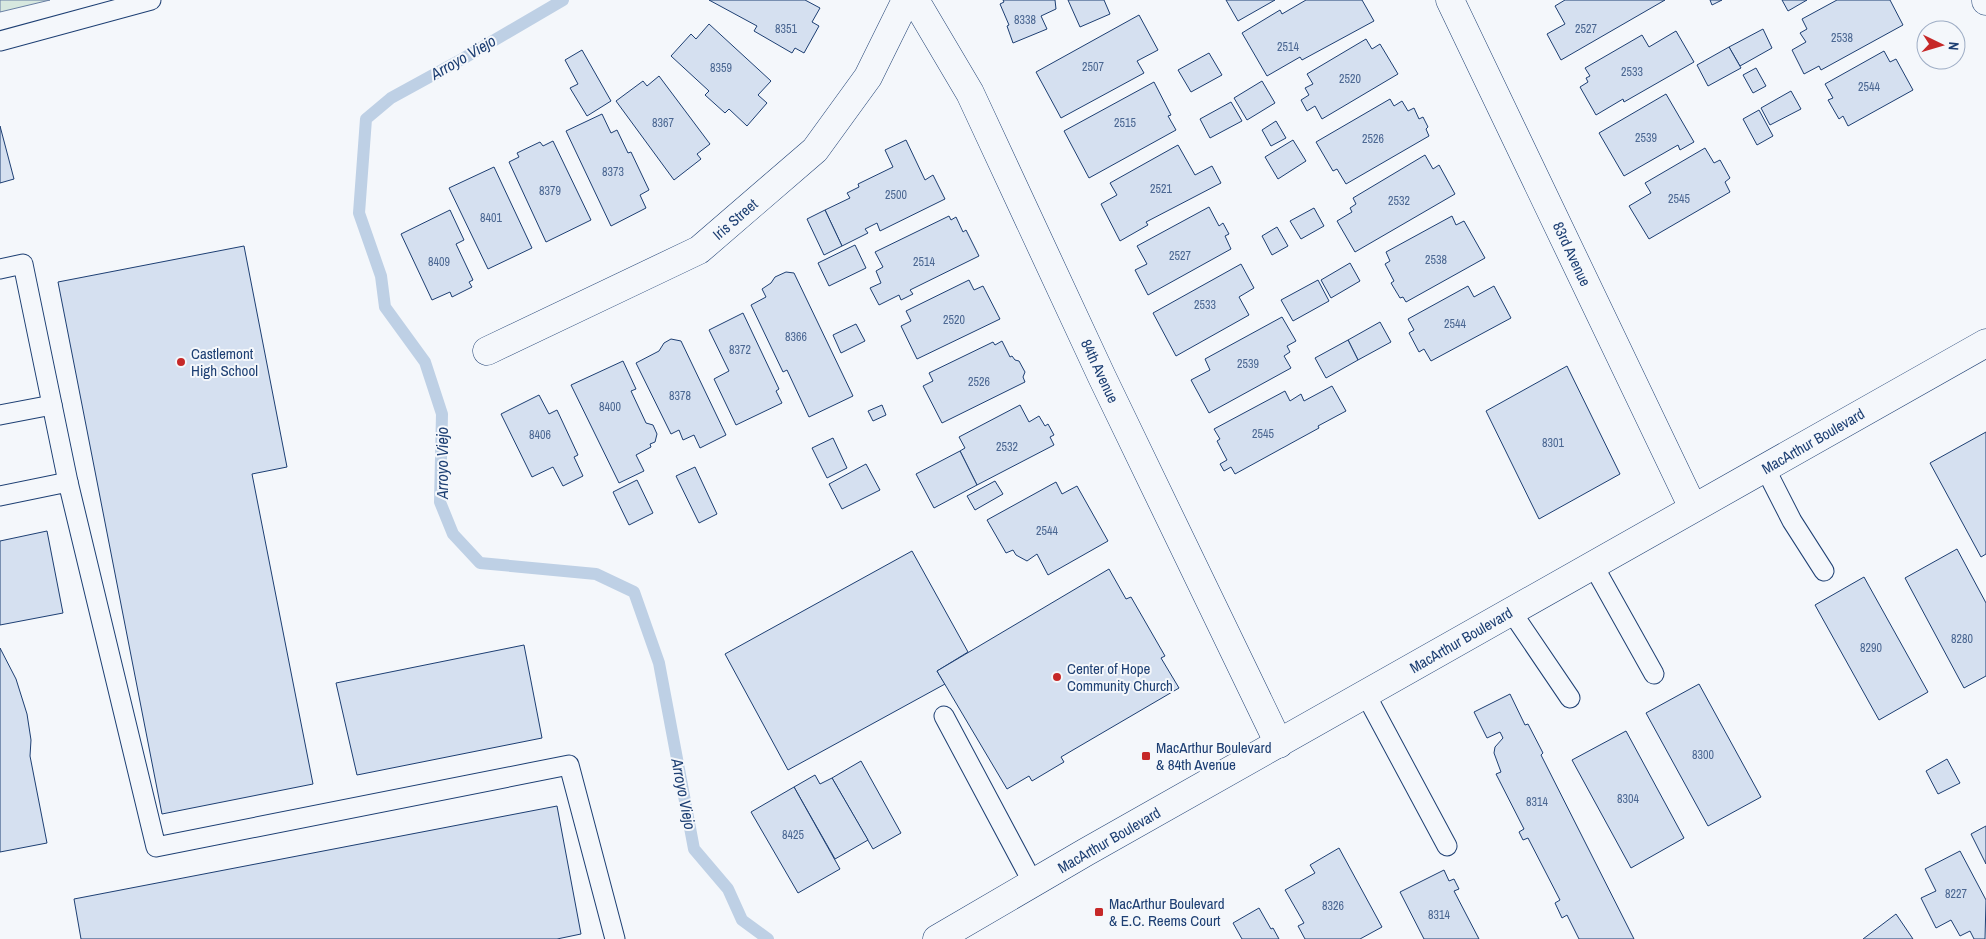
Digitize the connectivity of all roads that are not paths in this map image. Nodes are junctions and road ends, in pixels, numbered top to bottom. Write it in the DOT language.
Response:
graph roads {
  1 [pos="151,0"];
  2 [pos="906,0"];
  3 [pos="915,0"];
  4 [pos="1450,0"];
  5 [pos="0,41"];
  6 [pos="0,269"];
  7 [pos="1986,343"];
  8 [pos="487,351"];
  9 [pos="52,405"];
  10 [pos="0,415"];
  11 [pos="1765,468"];
  12 [pos="68,482"];
  13 [pos="0,496"];
  14 [pos="1693,508"];
  15 [pos="1593,565"];
  16 [pos="1824,571"];
  17 [pos="1511,611"];
  18 [pos="1654,674"];
  19 [pos="1366,696"];
  20 [pos="1570,698"];
  21 [pos="944,716"];
  22 [pos="1279,744"];
  23 [pos="1447,846"];
  24 [pos="1033,883"];
  25 [pos="615,939"];
  26 [pos="938,939"];
  1 -- 5 [label="lane"];
  2 -- 8 [label="street, Iris Street"];
  3 -- 22 [label="street, 84th Avenue"];
  4 -- 14 [label="street, 83rd Avenue"];
  6 -- 9 [label="lane"];
  7 -- 11 [label="street, MacArthur Boulevard"];
  9 -- 10 [label="lane"];
  9 -- 12 [label="lane"];
  11 -- 14 [label="street, MacArthur Boulevard"];
  11 -- 16 [label="lane"];
  12 -- 13 [label="lane"];
  12 -- 25 [label="lane"];
  14 -- 15 [label="street, MacArthur Boulevard"];
  15 -- 17 [label="street, MacArthur Boulevard"];
  15 -- 18 [label="lane"];
  17 -- 19 [label="street, MacArthur Boulevard"];
  17 -- 20 [label="lane"];
  19 -- 22 [label="street, MacArthur Boulevard"];
  19 -- 23 [label="lane"];
  21 -- 24 [label="lane"];
  22 -- 24 [label="street, MacArthur Boulevard"];
  24 -- 26 [label="street, MacArthur Boulevard"];
}
